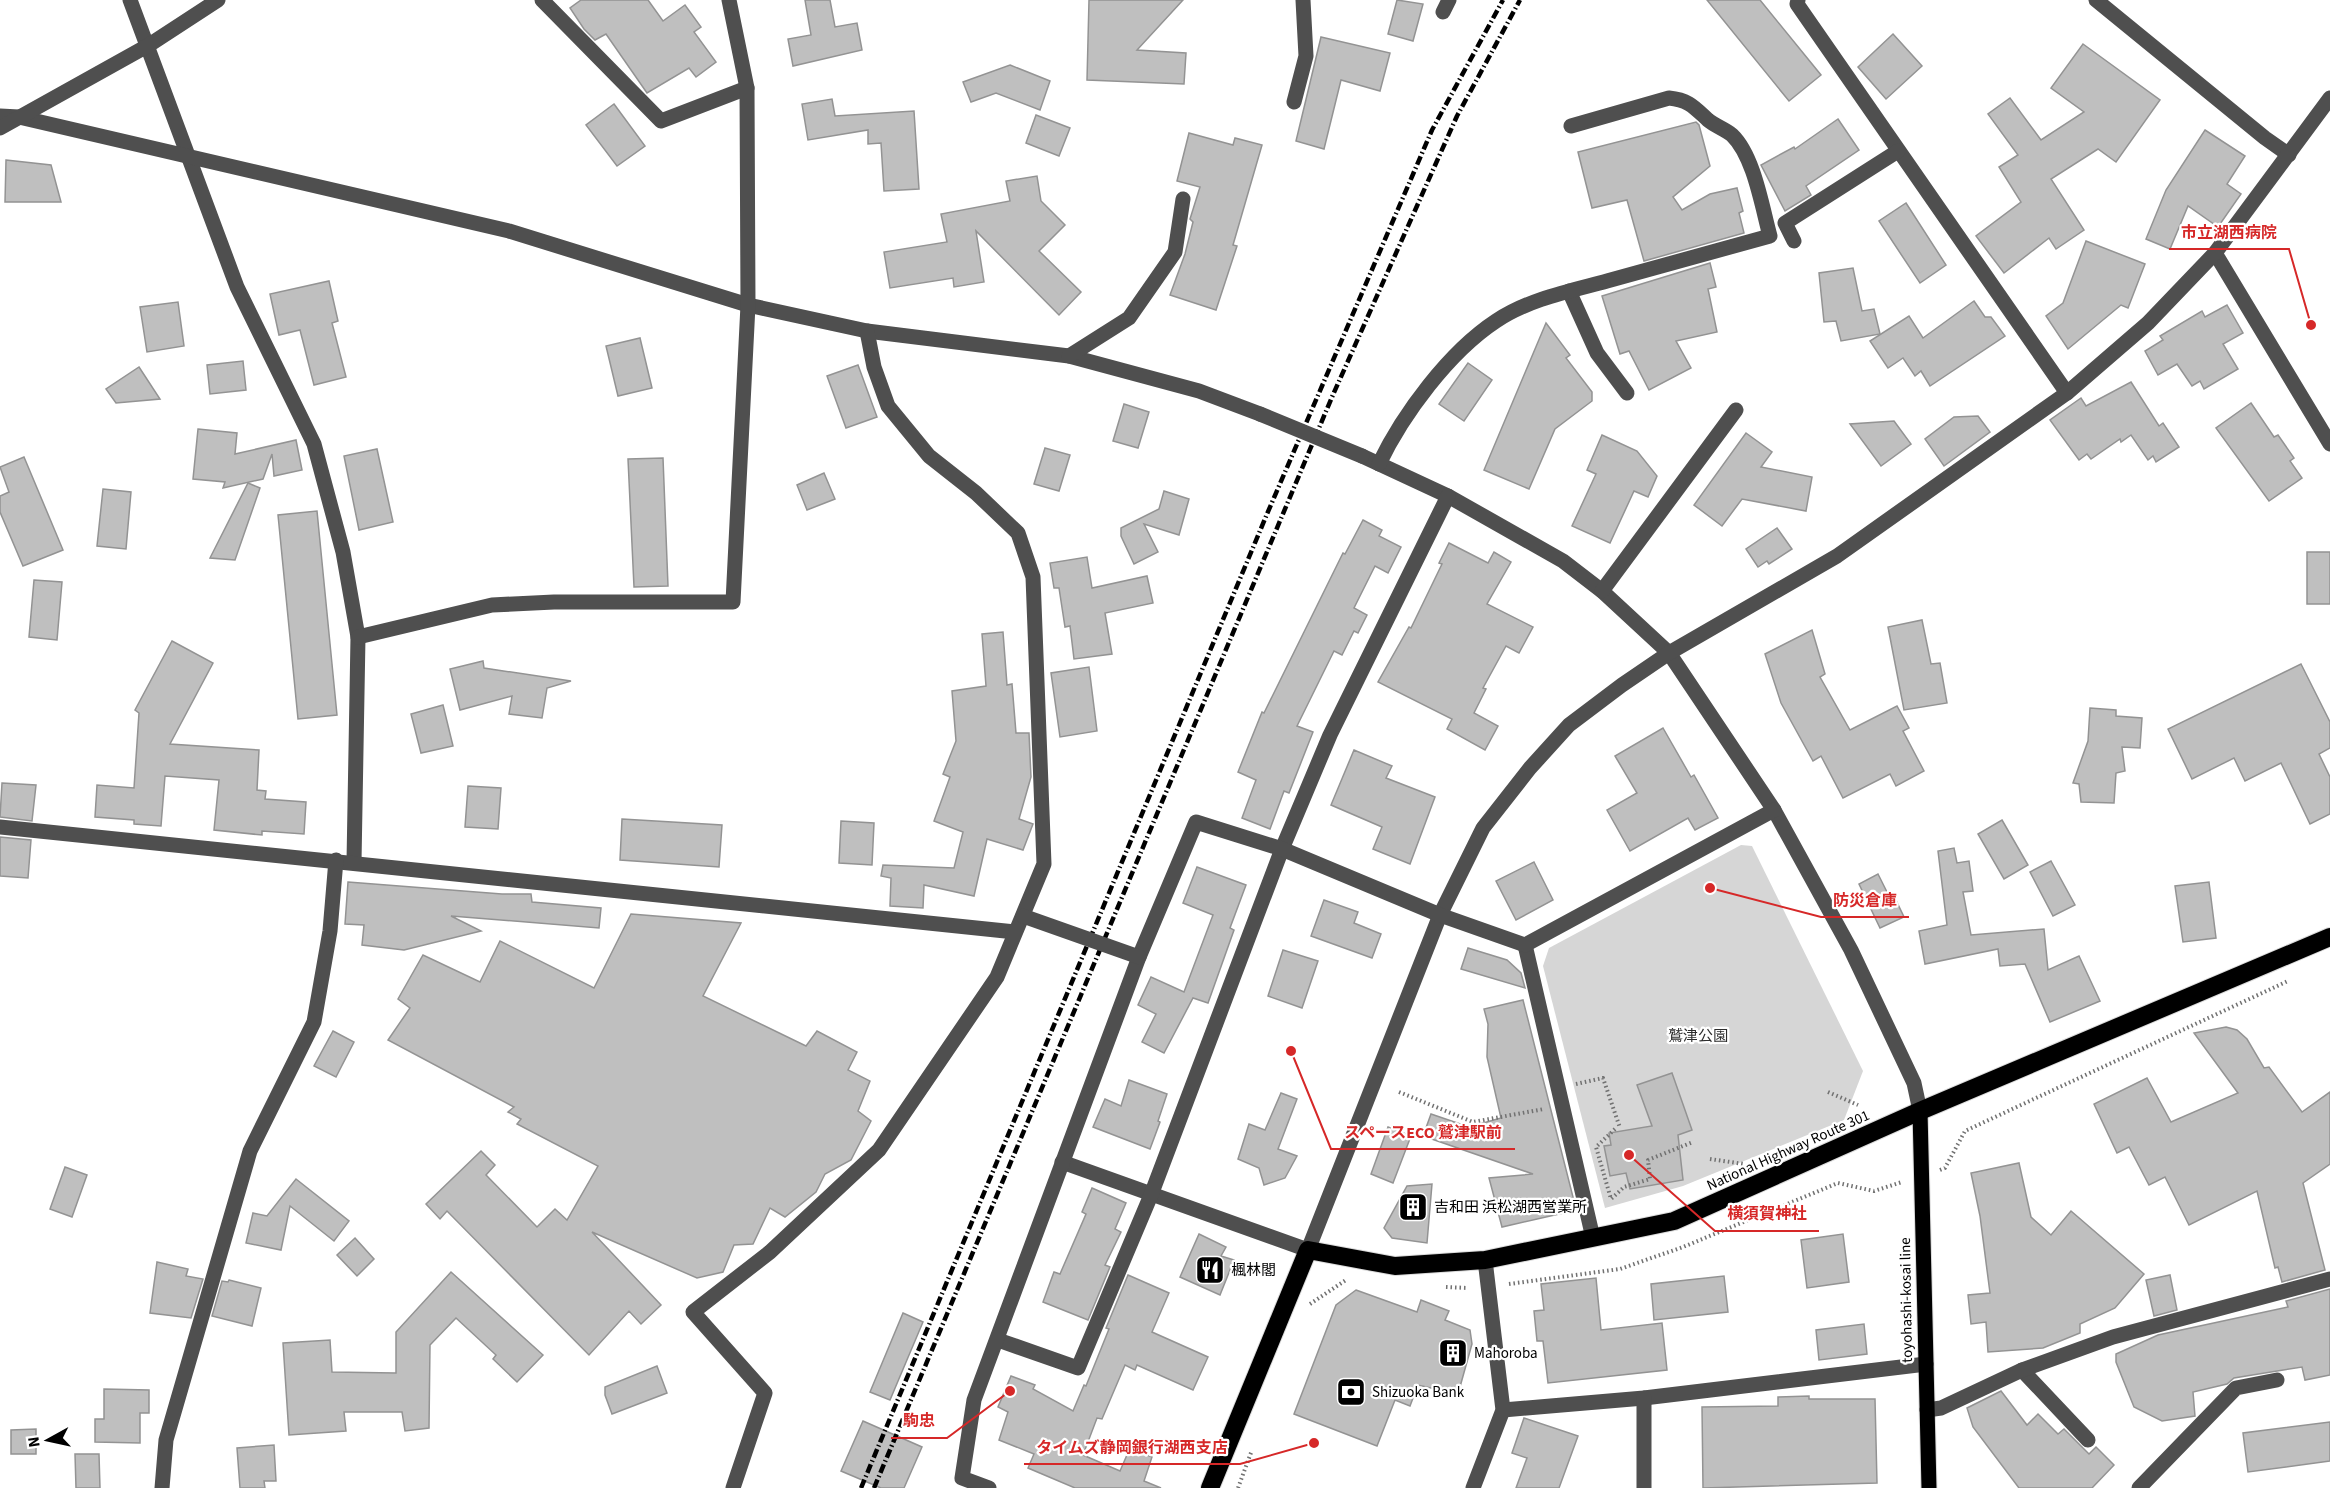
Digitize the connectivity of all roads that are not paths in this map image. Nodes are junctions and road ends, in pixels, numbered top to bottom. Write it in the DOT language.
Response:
graph roads {
  1 [pos="130,0"];
  2 [pos="218,0"];
  3 [pos="542,0"];
  4 [pos="729,0"];
  5 [pos="1303,0"];
  6 [pos="1798,0"];
  7 [pos="2096,0"];
  8 [pos="149,45"];
  9 [pos="747,88"];
  10 [pos="2330,98"];
  11 [pos="1294,102"];
  12 [pos="0,116"];
  13 [pos="19,117"];
  14 [pos="1571,126"];
  15 [pos="0,128"];
  16 [pos="1898,151"];
  17 [pos="2289,154"];
  18 [pos="187,155"];
  19 [pos="1183,199"];
  20 [pos="1794,241"];
  21 [pos="2215,253"];
  22 [pos="1569,291"];
  23 [pos="748,305"];
  24 [pos="867,331"];
  25 [pos="1069,356"];
  26 [pos="1627,393"];
  27 [pos="2067,393"];
  28 [pos="1736,410"];
  29 [pos="2330,444"];
  30 [pos="1379,464"];
  31 [pos="1448,496"];
  32 [pos="1602,591"];
  33 [pos="358,638"];
  34 [pos="1669,653"];
  35 [pos="1774,810"];
  36 [pos="0,826"];
  37 [pos="1282,849"];
  38 [pos="336,861"];
  39 [pos="354,862"];
  40 [pos="1440,915"];
  41 [pos="1023,916"];
  42 [pos="1015,932"];
  43 [pos="2330,937"];
  44 [pos="1525,945"];
  45 [pos="1139,957"];
  46 [pos="1920,1111"];
  47 [pos="1062,1162"];
  48 [pos="1151,1195"];
  49 [pos="1593,1238"];
  50 [pos="1308,1250"];
  51 [pos="1485,1260"];
  52 [pos="2330,1279"];
  53 [pos="998,1340"];
  54 [pos="1926,1364"];
  55 [pos="2022,1370"];
  56 [pos="2277,1380"];
  57 [pos="1644,1398"];
  58 [pos="1503,1410"];
  59 [pos="1927,1410"];
  60 [pos="2088,1440"];
  61 [pos="162,1488"];
  62 [pos="733,1488"];
  63 [pos="989,1488"];
  64 [pos="1210,1488"];
  65 [pos="1473,1488"];
  66 [pos="1644,1488"];
  67 [pos="1929,1488"];
  68 [pos="2139,1488"];
  1 -- 8 [label="street"];
  2 -- 8 [label="street"];
  3 -- 9 [label="street"];
  4 -- 9 [label="street"];
  5 -- 11 [label="street"];
  6 -- 16 [label="street"];
  7 -- 17 [label="street"];
  8 -- 13 [label="street"];
  8 -- 18 [label="street"];
  9 -- 23 [label="street"];
  10 -- 17 [label="street"];
  12 -- 13 [label="street"];
  13 -- 15 [label="street"];
  13 -- 18 [label="street"];
  14 -- 22 [label="street"];
  16 -- 20 [label="street"];
  16 -- 27 [label="street"];
  17 -- 21 [label="street"];
  18 -- 23 [label="street"];
  18 -- 33 [label="street"];
  19 -- 25 [label="street"];
  21 -- 27 [label="street"];
  21 -- 29 [label="street"];
  22 -- 26 [label="street"];
  22 -- 30 [label="street"];
  23 -- 24 [label="street"];
  23 -- 33 [label="street"];
  24 -- 25 [label="street"];
  24 -- 41 [label="street"];
  25 -- 30 [label="street, bridge"];
  27 -- 34 [label="street"];
  28 -- 32 [label="street"];
  30 -- 31 [label="street"];
  31 -- 32 [label="street"];
  31 -- 37 [label="street"];
  32 -- 34 [label="street"];
  33 -- 39 [label="street"];
  34 -- 35 [label="street"];
  34 -- 40 [label="street"];
  35 -- 44 [label="street"];
  35 -- 46 [label="street"];
  36 -- 38 [label="street"];
  37 -- 40 [label="street"];
  37 -- 45 [label="street"];
  37 -- 48 [label="street"];
  38 -- 39 [label="street"];
  38 -- 61 [label="street"];
  39 -- 42 [label="street"];
  40 -- 44 [label="street"];
  40 -- 50 [label="street"];
  41 -- 42 [label="street"];
  41 -- 45 [label="street, bridge"];
  42 -- 62 [label="street"];
  43 -- 46 [label="highway, National Highway Route 301"];
  44 -- 49 [label="street"];
  45 -- 47 [label="street"];
  46 -- 49 [label="highway, National Highway Route 301"];
  46 -- 54 [label="main road, toyohashi-kosai line"];
  47 -- 48 [label="street"];
  47 -- 53 [label="street"];
  48 -- 50 [label="street"];
  48 -- 53 [label="street"];
  49 -- 51 [label="highway, National Highway Route 301"];
  50 -- 51 [label="highway, National Highway Route 301"];
  50 -- 64 [label="highway"];
  51 -- 58 [label="street"];
  52 -- 55 [label="street"];
  53 -- 63 [label="street"];
  54 -- 57 [label="street"];
  54 -- 59 [label="main road, toyohashi-kosai line"];
  55 -- 59 [label="street"];
  55 -- 60 [label="street"];
  56 -- 68 [label="street"];
  57 -- 58 [label="street"];
  57 -- 66 [label="street"];
  58 -- 65 [label="street"];
  59 -- 67 [label="main road, toyohashi-kosai line"];
}
